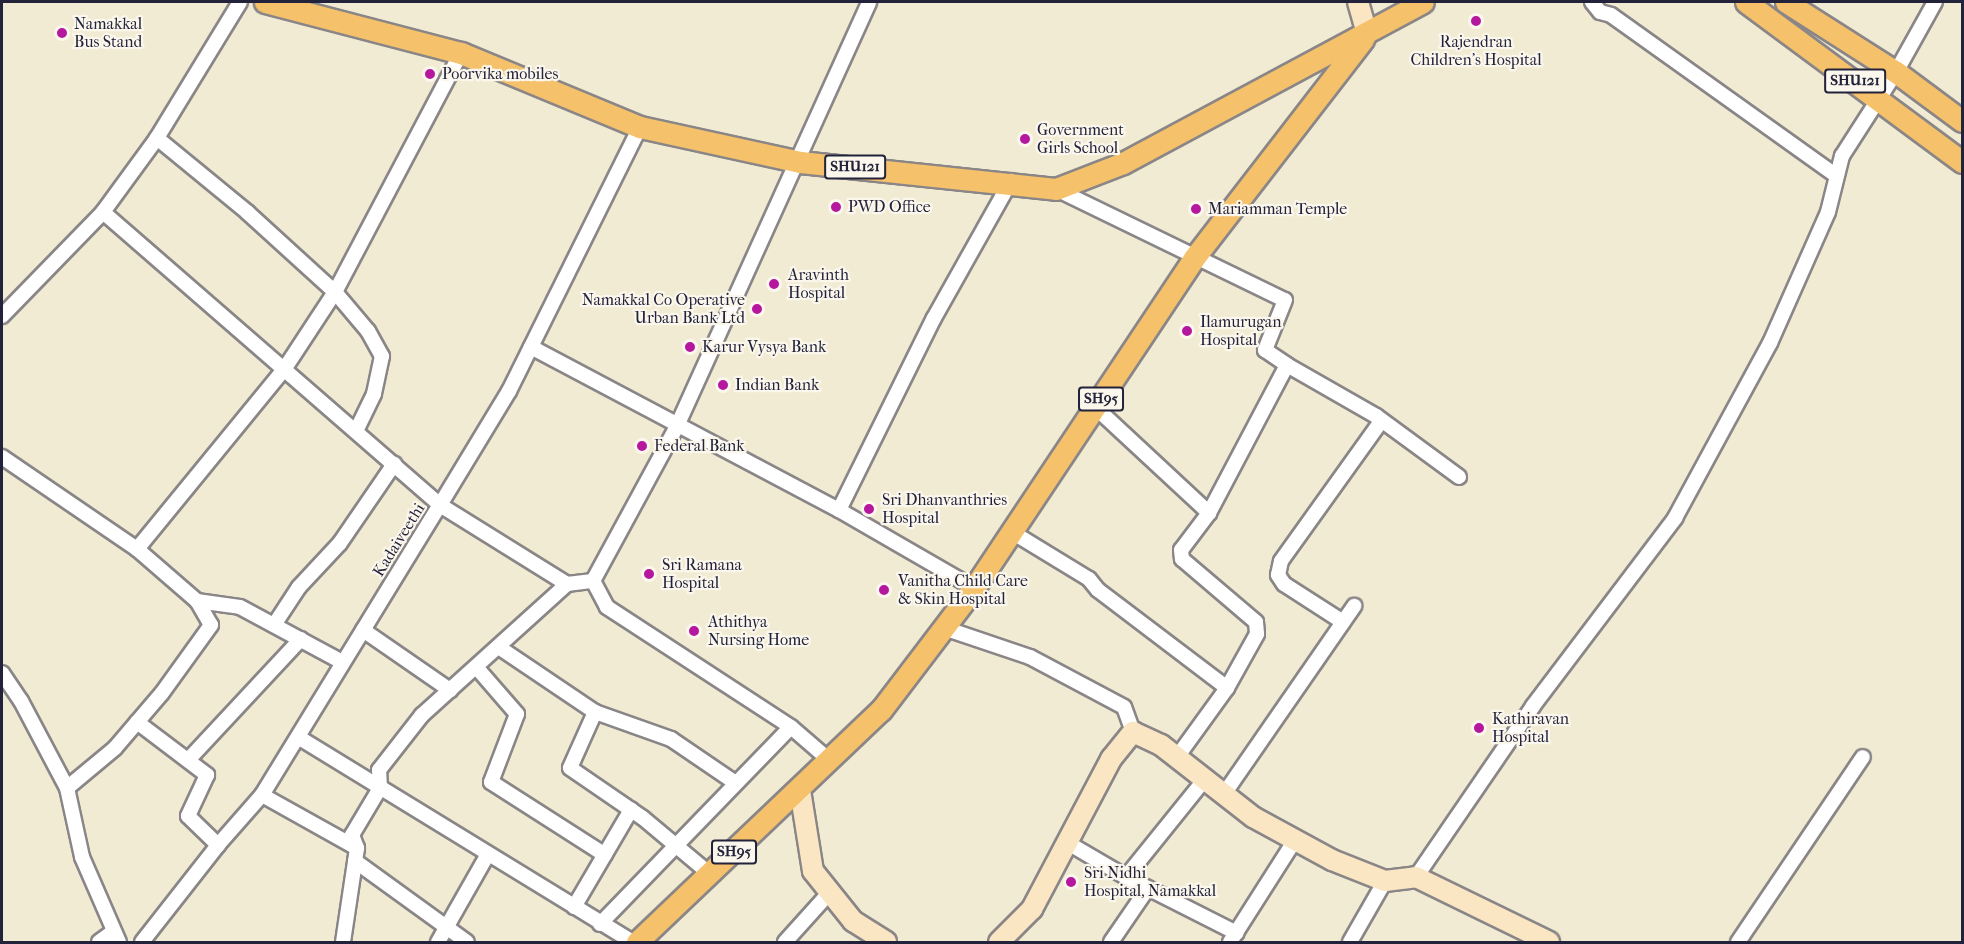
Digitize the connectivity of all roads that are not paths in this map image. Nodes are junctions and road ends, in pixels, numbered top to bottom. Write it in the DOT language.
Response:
graph roads {
  1 [pos="240,2"];
  2 [pos="265,2"];
  3 [pos="869,2"];
  4 [pos="1358,2"];
  5 [pos="1423,2"];
  6 [pos="1592,2"];
  7 [pos="1746,2"];
  8 [pos="1786,2"];
  9 [pos="1935,2"];
  10 [pos="1367,33"];
  11 [pos="461,53"];
  12 [pos="1896,72"];
  13 [pos="1879,99"];
  14 [pos="1962,121"];
  15 [pos="640,127"];
  16 [pos="157,138"];
  17 [pos="800,162"];
  18 [pos="1962,162"];
  19 [pos="1837,176"];
  20 [pos="1011,181"];
  21 [pos="1056,189"];
  22 [pos="103,212"];
  23 [pos="1194,258"];
  24 [pos="335,292"];
  25 [pos="2,316"];
  26 [pos="531,347"];
  27 [pos="1287,366"];
  28 [pos="285,368"];
  29 [pos="1095,407"];
  30 [pos="1382,420"];
  31 [pos="677,426"];
  32 [pos="356,431"];
  33 [pos="2,457"];
  34 [pos="394,464"];
  35 [pos="1459,477"];
  36 [pos="440,505"];
  37 [pos="839,510"];
  38 [pos="1209,513"];
  39 [pos="1012,532"];
  40 [pos="137,549"];
  41 [pos="593,581"];
  42 [pos="567,585"];
  43 [pos="974,588"];
  44 [pos="197,601"];
  45 [pos="1354,606"];
  46 [pos="1343,622"];
  47 [pos="274,625"];
  48 [pos="944,628"];
  49 [pos="363,630"];
  50 [pos="301,639"];
  51 [pos="500,648"];
  52 [pos="342,662"];
  53 [pos="477,668"];
  54 [pos="2,673"];
  55 [pos="1227,688"];
  56 [pos="450,690"];
  57 [pos="595,712"];
  58 [pos="137,722"];
  59 [pos="791,727"];
  60 [pos="1133,732"];
  61 [pos="298,737"];
  62 [pos="1177,757"];
  63 [pos="1863,757"];
  64 [pos="189,759"];
  65 [pos="828,759"];
  66 [pos="1205,779"];
  67 [pos="734,782"];
  68 [pos="67,788"];
  69 [pos="380,788"];
  70 [pos="800,790"];
  71 [pos="1224,794"];
  72 [pos="262,795"];
  73 [pos="631,810"];
  74 [pos="1295,840"];
  75 [pos="1068,843"];
  76 [pos="218,844"];
  77 [pos="676,846"];
  78 [pos="488,854"];
  79 [pos="356,855"];
  80 [pos="605,855"];
  81 [pos="710,874"];
  82 [pos="1126,877"];
  83 [pos="1416,877"];
  84 [pos="1385,881"];
  85 [pos="1148,888"];
  86 [pos="830,892"];
  87 [pos="574,907"];
  88 [pos="600,924"];
  89 [pos="445,926"];
  90 [pos="116,937"];
  91 [pos="1234,938"];
  92 [pos="99,942"];
  93 [pos="142,942"];
  94 [pos="343,942"];
  95 [pos="438,942"];
  96 [pos="467,942"];
  97 [pos="632,942"];
  98 [pos="636,942"];
  99 [pos="785,942"];
  100 [pos="886,942"];
  101 [pos="999,942"];
  102 [pos="1111,942"];
  103 [pos="1350,942"];
  104 [pos="1549,942"];
  105 [pos="1738,942"];
  1 -- 16 [label="street"];
  2 -- 11 [label="main road, SHU121"];
  3 -- 17 [label="street"];
  4 -- 10 [label="street"];
  5 -- 10 [label="main road"];
  6 -- 19 [label="street"];
  7 -- 13 [label="main road, SHU121"];
  8 -- 12 [label="main road, SHU121"];
  9 -- 12 [label="street"];
  10 -- 21 [label="main road"];
  10 -- 23 [label="main road, SH95"];
  11 -- 15 [label="main road, SHU121"];
  11 -- 24 [label="street"];
  12 -- 13 [label="street"];
  12 -- 14 [label="main road, SHU121"];
  13 -- 18 [label="main road, SHU121"];
  13 -- 19 [label="street"];
  15 -- 17 [label="main road, SHU121"];
  15 -- 26 [label="street, Kadaiveethi"];
  16 -- 22 [label="street"];
  16 -- 24 [label="street"];
  17 -- 20 [label="main road, SHU121"];
  17 -- 31 [label="street"];
  19 -- 83 [label="street"];
  20 -- 21 [label="main road, SHU121"];
  20 -- 37 [label="street"];
  21 -- 23 [label="street"];
  22 -- 25 [label="street"];
  22 -- 28 [label="street"];
  23 -- 27 [label="street"];
  23 -- 29 [label="main road, SH95"];
  24 -- 28 [label="street"];
  24 -- 32 [label="street"];
  26 -- 31 [label="street"];
  26 -- 36 [label="street, Kadaiveethi"];
  27 -- 30 [label="street"];
  27 -- 38 [label="street"];
  28 -- 32 [label="street"];
  28 -- 40 [label="street"];
  29 -- 38 [label="street"];
  29 -- 39 [label="main road, SH95"];
  30 -- 35 [label="street"];
  30 -- 46 [label="street"];
  31 -- 37 [label="street"];
  31 -- 41 [label="street"];
  32 -- 34 [label="street"];
  33 -- 40 [label="street"];
  34 -- 36 [label="street"];
  34 -- 47 [label="street"];
  36 -- 42 [label="street"];
  36 -- 49 [label="street, Kadaiveethi"];
  37 -- 43 [label="street"];
  38 -- 55 [label="street"];
  39 -- 43 [label="main road, SH95"];
  39 -- 55 [label="street"];
  40 -- 44 [label="street"];
  41 -- 42 [label="street"];
  41 -- 59 [label="street"];
  42 -- 51 [label="street"];
  43 -- 48 [label="main road, SH95"];
  44 -- 47 [label="street"];
  44 -- 58 [label="street"];
  45 -- 46 [label="street"];
  46 -- 71 [label="street"];
  47 -- 50 [label="street"];
  48 -- 60 [label="street"];
  48 -- 65 [label="main road, SH95"];
  49 -- 52 [label="street, Kadaiveethi"];
  49 -- 56 [label="street"];
  50 -- 52 [label="street"];
  50 -- 64 [label="street"];
  51 -- 53 [label="street"];
  51 -- 57 [label="street"];
  52 -- 61 [label="street, Kadaiveethi"];
  53 -- 56 [label="street"];
  53 -- 80 [label="street"];
  54 -- 68 [label="street"];
  55 -- 62 [label="street"];
  56 -- 69 [label="street"];
  57 -- 67 [label="street"];
  57 -- 73 [label="street"];
  58 -- 64 [label="street"];
  58 -- 68 [label="street"];
  59 -- 65 [label="street"];
  59 -- 67 [label="street"];
  60 -- 62 [label="street"];
  60 -- 75 [label="street"];
  61 -- 69 [label="street"];
  61 -- 72 [label="street, Kadaiveethi"];
  62 -- 66 [label="street"];
  63 -- 105 [label="street"];
  64 -- 76 [label="street"];
  65 -- 70 [label="main road, SH95"];
  66 -- 71 [label="street"];
  66 -- 82 [label="street"];
  67 -- 77 [label="street"];
  68 -- 90 [label="street"];
  69 -- 78 [label="street"];
  69 -- 79 [label="street"];
  70 -- 81 [label="main road, SH95"];
  70 -- 86 [label="street"];
  71 -- 74 [label="street"];
  72 -- 76 [label="street, Kadaiveethi"];
  72 -- 79 [label="street"];
  73 -- 77 [label="street"];
  73 -- 80 [label="street"];
  74 -- 84 [label="street"];
  74 -- 91 [label="street"];
  75 -- 82 [label="street"];
  75 -- 101 [label="street"];
  76 -- 93 [label="street, Kadaiveethi"];
  77 -- 81 [label="street"];
  77 -- 88 [label="street"];
  78 -- 87 [label="street"];
  78 -- 89 [label="street"];
  79 -- 89 [label="street"];
  79 -- 94 [label="street"];
  80 -- 87 [label="street"];
  81 -- 98 [label="main road, SH95"];
  82 -- 85 [label="street"];
  83 -- 84 [label="street"];
  83 -- 104 [label="street"];
  84 -- 103 [label="street"];
  85 -- 91 [label="street"];
  85 -- 102 [label="street"];
  86 -- 99 [label="street"];
  86 -- 100 [label="street"];
  87 -- 88 [label="street"];
  88 -- 97 [label="street"];
  89 -- 95 [label="street"];
  89 -- 96 [label="street"];
  90 -- 92 [label="street"];
}
